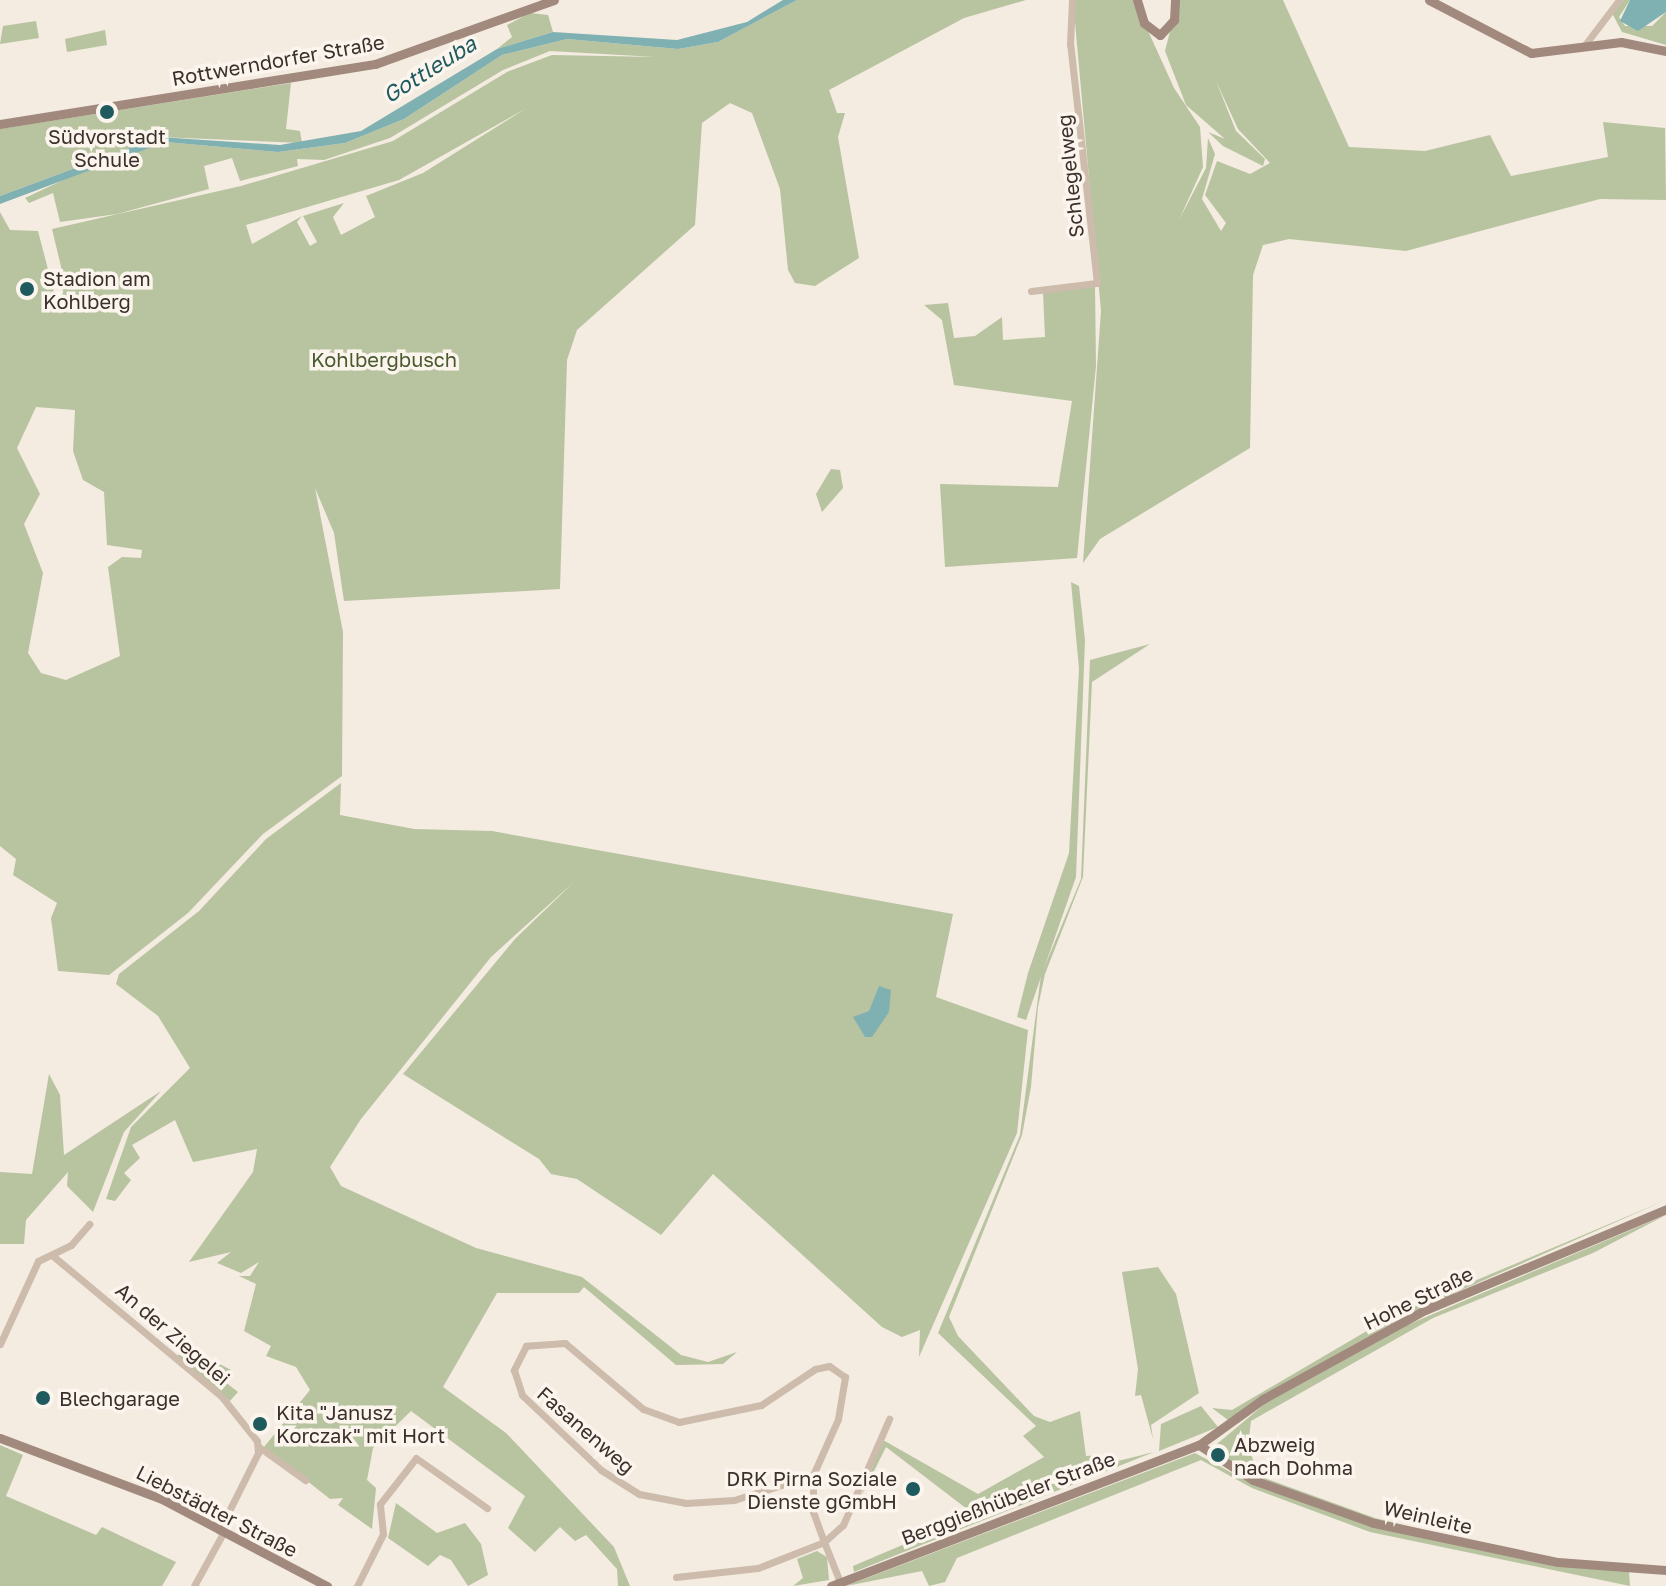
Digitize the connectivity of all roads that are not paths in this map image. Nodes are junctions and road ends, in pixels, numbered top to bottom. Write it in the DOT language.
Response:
graph roads {
  1 [pos="554,0"];
  2 [pos="1072,0"];
  3 [pos="1137,0"];
  4 [pos="1175,0"];
  5 [pos="1429,0"];
  6 [pos="1619,0"];
  7 [pos="542,2"];
  8 [pos="1610,4"];
  9 [pos="1584,46"];
  10 [pos="1666,51"];
  11 [pos="0,124"];
  12 [pos="1031,291"];
  13 [pos="1666,1209"];
  14 [pos="89,1224"];
  15 [pos="53,1256"];
  16 [pos="0,1344"];
  17 [pos="889,1419"];
  18 [pos="0,1438"];
  19 [pos="1199,1445"];
  20 [pos="259,1447"];
  21 [pos="813,1475"];
  22 [pos="305,1480"];
  23 [pos="487,1508"];
  24 [pos="220,1534"];
  25 [pos="824,1542"];
  26 [pos="1666,1570"];
  27 [pos="676,1577"];
  28 [pos="835,1584"];
  29 [pos="194,1586"];
  30 [pos="327,1586"];
  31 [pos="357,1586"];
  1 -- 7 [label="main road, Rottwerndorfer Straße"];
  2 -- 12 [label="street, Schlegelweg"];
  3 -- 4 [label="main road"];
  5 -- 9 [label="main road"];
  6 -- 8 [label="street"];
  7 -- 11 [label="main road, Rottwerndorfer Straße"];
  8 -- 9 [label="street"];
  9 -- 10 [label="main road"];
  13 -- 19 [label="main road, Hohe Straße"];
  14 -- 15 [label="street"];
  15 -- 16 [label="street"];
  15 -- 20 [label="street, An der Ziegelei"];
  17 -- 25 [label="street"];
  18 -- 24 [label="main road, Liebstädter Straße"];
  19 -- 26 [label="main road, Weinleite"];
  19 -- 28 [label="main road, Berggießhübeler Straße"];
  20 -- 22 [label="street, An der Ziegelei"];
  20 -- 24 [label="street"];
  21 -- 21 [label="street, Fasanenweg"];
  21 -- 25 [label="street, Fasanenweg"];
  23 -- 31 [label="street"];
  24 -- 29 [label="street"];
  24 -- 30 [label="main road, Liebstädter Straße"];
  25 -- 27 [label="street"];
  25 -- 28 [label="street"];
}
